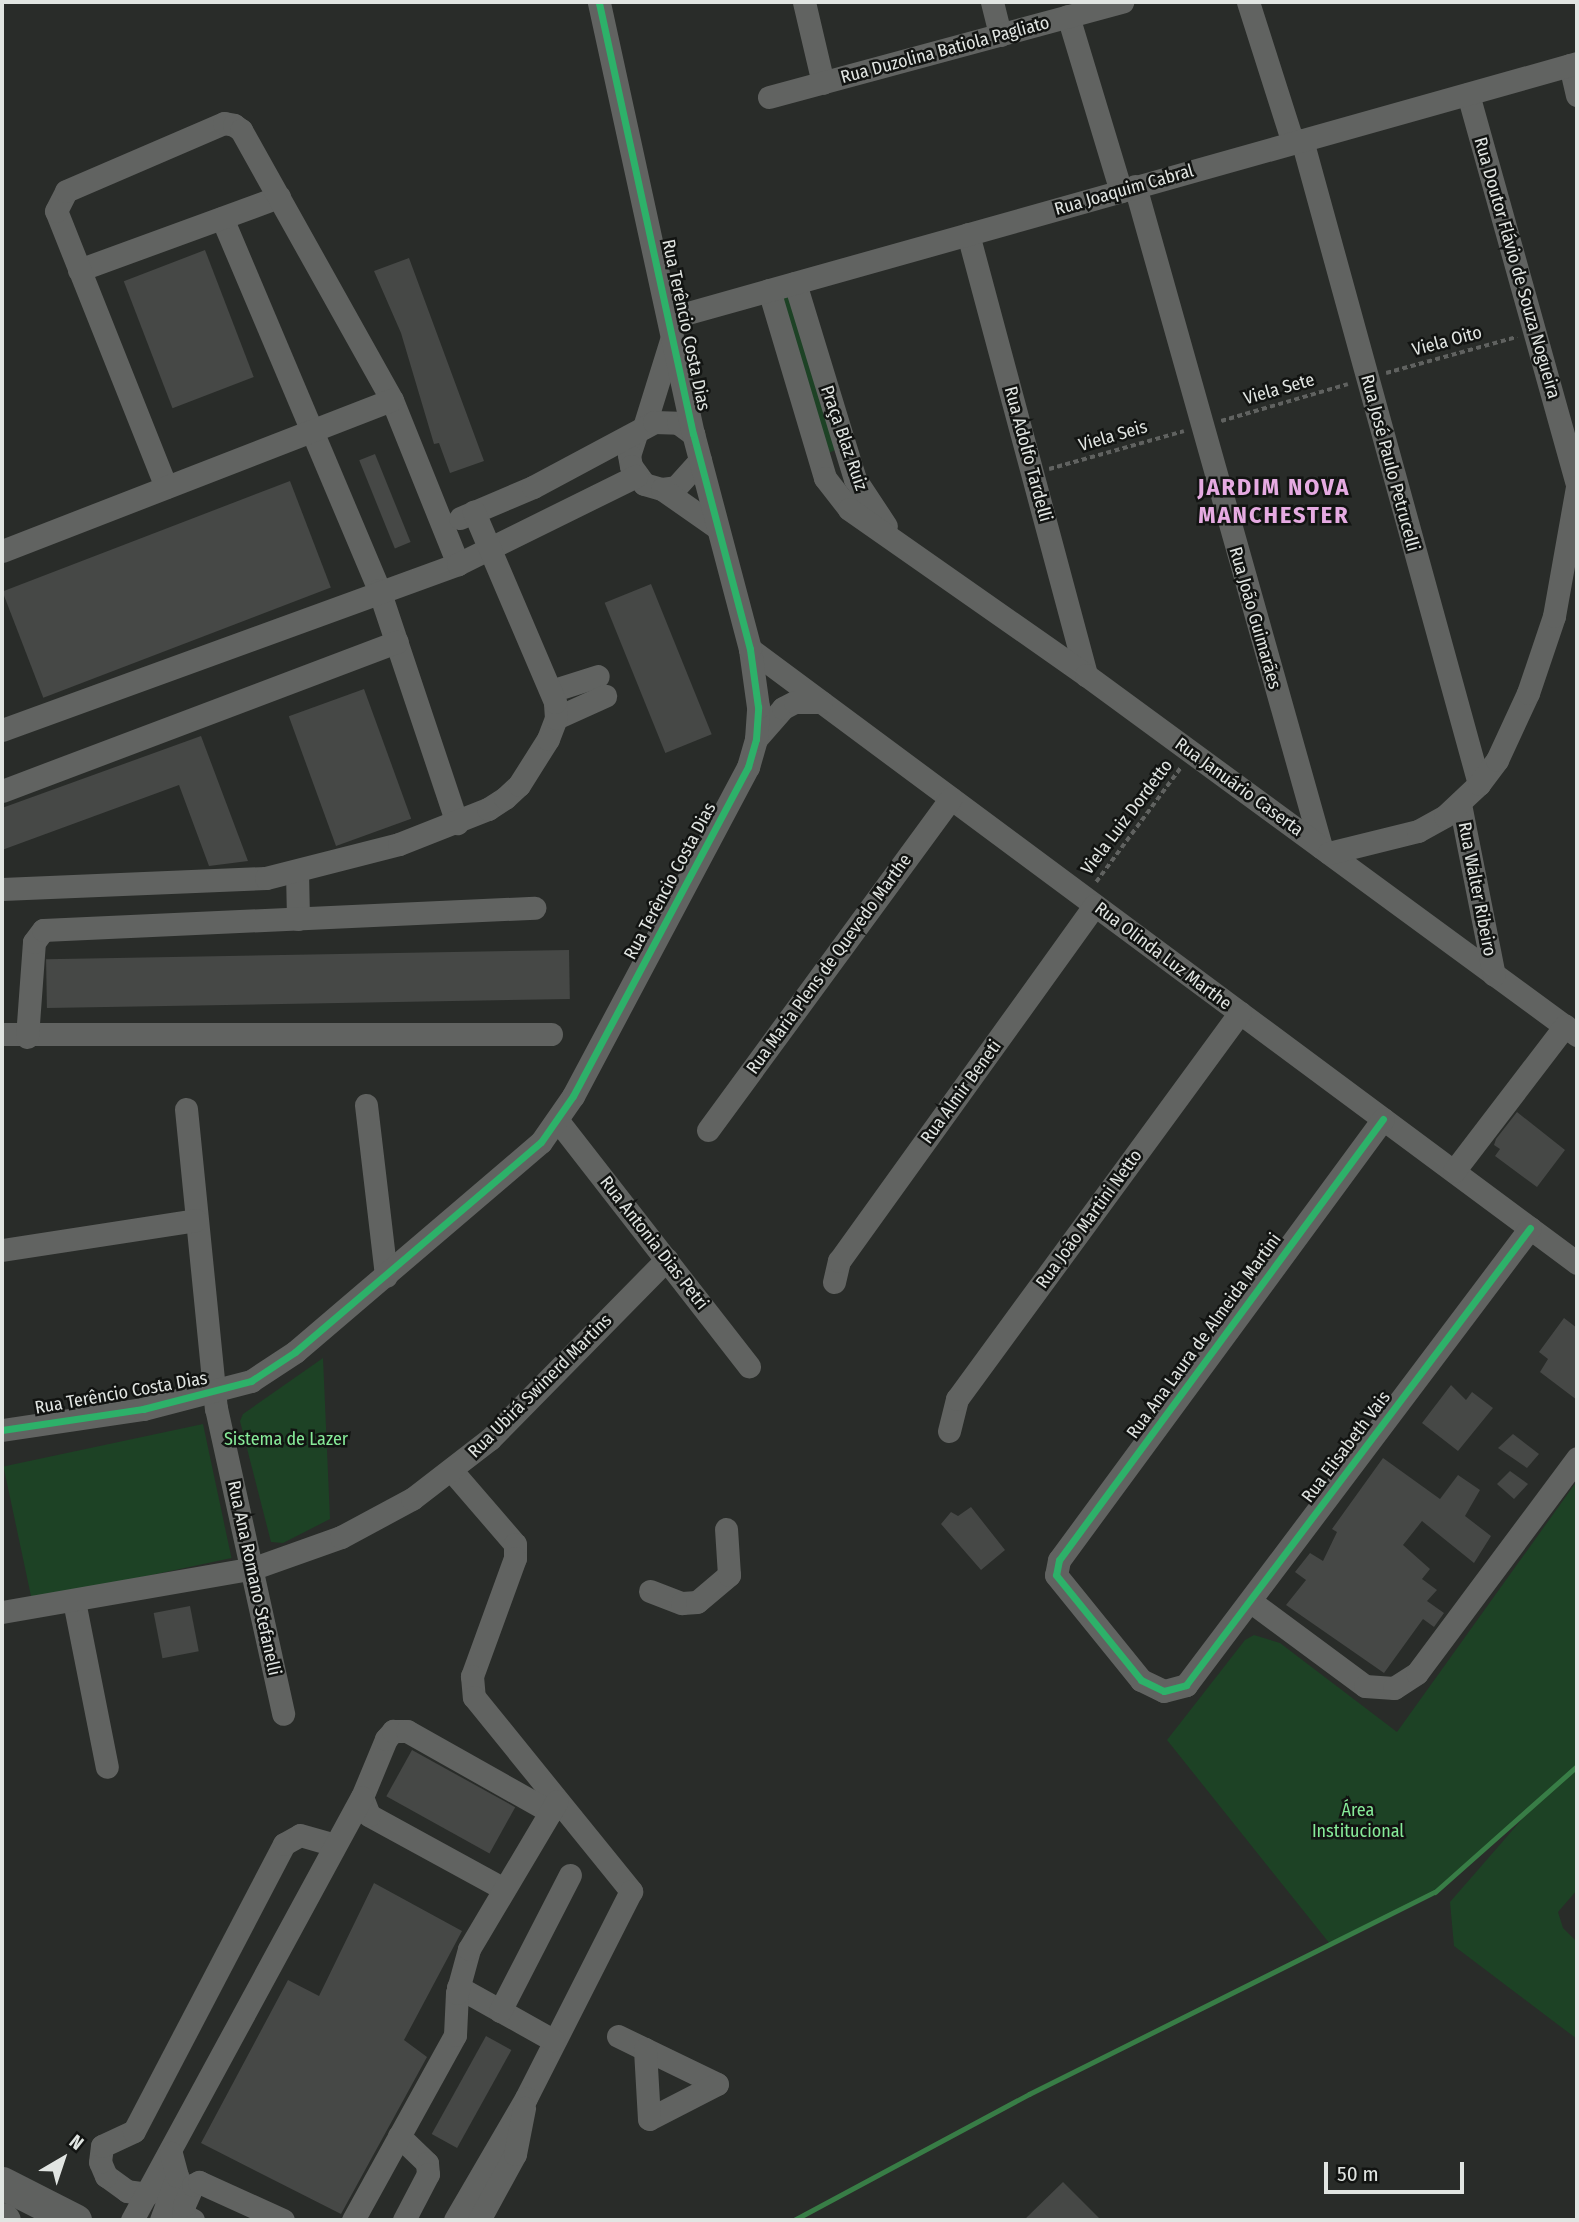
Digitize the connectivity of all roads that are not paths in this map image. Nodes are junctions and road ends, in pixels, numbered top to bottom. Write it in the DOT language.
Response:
graph roads {
  1 [pos="599,2"];
  2 [pos="804,2"];
  3 [pos="992,2"];
  4 [pos="1122,2"];
  5 [pos="1248,2"];
  6 [pos="1069,16"];
  7 [pos="1000,35"];
  8 [pos="1574,64"];
  9 [pos="823,83"];
  10 [pos="1468,94"];
  11 [pos="1577,94"];
  12 [pos="769,97"];
  13 [pos="1298,142"];
  14 [pos="1128,189"];
  15 [pos="279,197"];
  16 [pos="222,218"];
  17 [pos="968,234"];
  18 [pos="79,270"];
  19 [pos="795,283"];
  20 [pos="769,290"];
  21 [pos="672,326"];
  22 [pos="392,400"];
  23 [pos="640,431"];
  24 [pos="309,432"];
  25 [pos="693,434"];
  26 [pos="700,460"];
  27 [pos="636,476"];
  28 [pos="1577,485"];
  29 [pos="166,487"];
  30 [pos="662,489"];
  31 [pos="474,512"];
  32 [pos="444,525"];
  33 [pos="716,527"];
  34 [pos="898,542"];
  35 [pos="492,550"];
  36 [pos="2,551"];
  37 [pos="458,564"];
  38 [pos="379,590"];
  39 [pos="1577,609"];
  40 [pos="1554,616"];
  41 [pos="397,642"];
  42 [pos="750,649"];
  43 [pos="1086,675"];
  44 [pos="551,691"];
  45 [pos="821,702"];
  46 [pos="556,718"];
  47 [pos="2,730"];
  48 [pos="756,739"];
  49 [pos="1479,784"];
  50 [pos="2,791"];
  51 [pos="951,798"];
  52 [pos="1460,804"];
  53 [pos="457,823"];
  54 [pos="1325,850"];
  55 [pos="297,871"];
  56 [pos="2,889"];
  57 [pos="1090,901"];
  58 [pos="535,908"];
  59 [pos="298,919"];
  60 [pos="1494,975"];
  61 [pos="1240,1013"];
  62 [pos="1571,1030"];
  63 [pos="2,1034"];
  64 [pos="551,1034"];
  65 [pos="27,1037"];
  66 [pos="366,1105"];
  67 [pos="186,1109"];
  68 [pos="1383,1119"];
  69 [pos="558,1121"];
  70 [pos="708,1130"];
  71 [pos="1454,1171"];
  72 [pos="195,1220"];
  73 [pos="1530,1228"];
  74 [pos="2,1250"];
  75 [pos="667,1259"];
  76 [pos="1577,1263"];
  77 [pos="386,1276"];
  78 [pos="834,1282"];
  79 [pos="749,1366"];
  80 [pos="214,1393"];
  81 [pos="2,1430"];
  82 [pos="949,1431"];
  83 [pos="1577,1458"];
  84 [pos="452,1471"];
  85 [pos="726,1529"];
  86 [pos="254,1568"];
  87 [pos="650,1591"];
  88 [pos="74,1601"];
  89 [pos="1250,1601"];
  90 [pos="2,1612"];
  91 [pos="1186,1685"];
  92 [pos="283,1714"];
  93 [pos="107,1766"];
  94 [pos="362,1797"];
  95 [pos="554,1807"];
  96 [pos="334,1845"];
  97 [pos="570,1875"];
  98 [pos="504,1889"];
  99 [pos="458,1987"];
  100 [pos="500,2011"];
  101 [pos="618,2036"];
  102 [pos="553,2040"];
  103 [pos="645,2049"];
  104 [pos="526,2098"];
  105 [pos="399,2136"];
  106 [pos="171,2152"];
  107 [pos="2,2183"];
  108 [pos="148,2194"];
  109 [pos="75,2220"];
  110 [pos="132,2220"];
  111 [pos="161,2220"];
  112 [pos="193,2220"];
  113 [pos="283,2220"];
  114 [pos="353,2220"];
  115 [pos="404,2220"];
  116 [pos="455,2220"];
  117 [pos="479,2220"];
  1 -- 21 [label="street, Rua Terêncio Costa Dias"];
  2 -- 9 [label="street"];
  3 -- 7 [label="street"];
  4 -- 6 [label="street, Rua Duzolina Batiola Pagliato"];
  5 -- 13 [label="street, Rua José Paulo Petrucelli"];
  6 -- 7 [label="street, Rua Duzolina Batiola Pagliato"];
  6 -- 14 [label="street, Rua João Guimarães"];
  7 -- 9 [label="street, Rua Duzolina Batiola Pagliato"];
  8 -- 10 [label="street, Rua Joaquim Cabral"];
  8 -- 11 [label="street"];
  9 -- 12 [label="street, Rua Duzolina Batiola Pagliato"];
  10 -- 13 [label="street, Rua Joaquim Cabral"];
  10 -- 28 [label="street, Rua Doutor Flávio de Souza Nogueira"];
  13 -- 14 [label="street, Rua Joaquim Cabral"];
  13 -- 49 [label="street, Rua José Paulo Petrucelli"];
  14 -- 17 [label="street, Rua Joaquim Cabral"];
  14 -- 54 [label="street, Rua João Guimarães"];
  15 -- 16 [label="street"];
  15 -- 18 [label="street"];
  15 -- 22 [label="street"];
  16 -- 18 [label="street"];
  16 -- 24 [label="street"];
  17 -- 19 [label="street, Rua Joaquim Cabral"];
  17 -- 43 [label="street, Rua Adolfo Tardelli"];
  18 -- 29 [label="street"];
  19 -- 20 [label="street, Rua Joaquim Cabral"];
  19 -- 34 [label="street, Praça Blaz Ruiz"];
  20 -- 21 [label="street, Rua Joaquim Cabral"];
  20 -- 34 [label="street, Praça Blaz Ruiz"];
  21 -- 23 [label="street"];
  21 -- 25 [label="street, Rua Terêncio Costa Dias"];
  22 -- 24 [label="street"];
  22 -- 32 [label="street"];
  23 -- 25 [label="street"];
  23 -- 27 [label="street"];
  23 -- 31 [label="street"];
  24 -- 29 [label="street"];
  24 -- 38 [label="street"];
  25 -- 26 [label="street, Rua Terêncio Costa Dias"];
  26 -- 30 [label="street"];
  26 -- 33 [label="street, Rua Terêncio Costa Dias"];
  27 -- 30 [label="street"];
  27 -- 35 [label="street"];
  28 -- 40 [label="street"];
  29 -- 36 [label="street"];
  30 -- 33 [label="street"];
  31 -- 32 [label="street"];
  31 -- 35 [label="street"];
  32 -- 37 [label="street"];
  33 -- 42 [label="street, Rua Terêncio Costa Dias"];
  34 -- 43 [label="street, Rua Januário Caserta"];
  35 -- 37 [label="street"];
  35 -- 44 [label="street"];
  37 -- 38 [label="street"];
  38 -- 41 [label="street"];
  38 -- 47 [label="street"];
  39 -- 40 [label="street"];
  40 -- 49 [label="street"];
  41 -- 50 [label="street"];
  41 -- 53 [label="street"];
  42 -- 45 [label="street, Rua Olinda Luz Marthe"];
  42 -- 48 [label="street, Rua Terêncio Costa Dias"];
  43 -- 54 [label="street, Rua Januário Caserta"];
  44 -- 46 [label="street"];
  44 -- 46 [label="street"];
  45 -- 48 [label="street"];
  45 -- 51 [label="street, Rua Olinda Luz Marthe"];
  46 -- 53 [label="street"];
  48 -- 69 [label="street, Rua Terêncio Costa Dias"];
  49 -- 52 [label="street"];
  51 -- 57 [label="street, Rua Olinda Luz Marthe"];
  51 -- 70 [label="street, Rua Maria Plens de Quevedo Marthe"];
  52 -- 54 [label="street"];
  52 -- 60 [label="street, Rua Walter Ribeiro"];
  53 -- 55 [label="street"];
  54 -- 60 [label="street, Rua Januário Caserta"];
  55 -- 56 [label="street"];
  55 -- 59 [label="street"];
  57 -- 61 [label="street, Rua Olinda Luz Marthe"];
  57 -- 78 [label="street, Rua Almir Beneti"];
  58 -- 59 [label="street"];
  59 -- 65 [label="street"];
  60 -- 62 [label="street, Rua Januário Caserta"];
  61 -- 68 [label="street, Rua Olinda Luz Marthe"];
  61 -- 82 [label="street, Rua João Martini Netto"];
  62 -- 71 [label="street"];
  63 -- 65 [label="street"];
  64 -- 65 [label="street"];
  66 -- 77 [label="street"];
  67 -- 72 [label="street, Rua Ana Romano Stefanelli"];
  68 -- 71 [label="street, Rua Olinda Luz Marthe"];
  68 -- 91 [label="street, Rua Ana Laura de Almeida Martini"];
  69 -- 75 [label="street, Rua Antonia Dias Petri"];
  69 -- 77 [label="street, Rua Terêncio Costa Dias"];
  71 -- 73 [label="street, Rua Olinda Luz Marthe"];
  72 -- 74 [label="street"];
  72 -- 80 [label="street, Rua Ana Romano Stefanelli"];
  73 -- 76 [label="street, Rua Olinda Luz Marthe"];
  73 -- 89 [label="street, Rua Elisabeth Vais"];
  75 -- 79 [label="street, Rua Antonia Dias Petri"];
  75 -- 84 [label="street, Rua Ubirá Swinerd Martins"];
  77 -- 80 [label="street, Rua Terêncio Costa Dias"];
  80 -- 81 [label="street, Rua Terêncio Costa Dias"];
  80 -- 86 [label="street, Rua Ana Romano Stefanelli"];
  83 -- 89 [label="street"];
  84 -- 86 [label="street, Rua Ubirá Swinerd Martins"];
  84 -- 95 [label="street"];
  85 -- 87 [label="street"];
  86 -- 88 [label="street, Rua Ubirá Swinerd Martins"];
  86 -- 92 [label="street, Rua Ana Romano Stefanelli"];
  88 -- 90 [label="street, Rua Ubirá Swinerd Martins"];
  88 -- 93 [label="street"];
  89 -- 91 [label="street, Rua Elisabeth Vais"];
  94 -- 95 [label="street"];
  94 -- 96 [label="street"];
  94 -- 98 [label="street"];
  95 -- 98 [label="street"];
  95 -- 102 [label="street"];
  96 -- 106 [label="street"];
  96 -- 108 [label="street"];
  97 -- 100 [label="street"];
  98 -- 99 [label="street"];
  99 -- 100 [label="street"];
  99 -- 105 [label="street"];
  100 -- 102 [label="street"];
  101 -- 103 [label="street"];
  102 -- 104 [label="street"];
  104 -- 116 [label="street"];
  104 -- 117 [label="street"];
  105 -- 114 [label="street"];
  105 -- 115 [label="street"];
  106 -- 108 [label="street"];
  106 -- 111 [label="street"];
  107 -- 109 [label="highway"];
  108 -- 110 [label="street"];
  112 -- 113 [label="street"];
}
